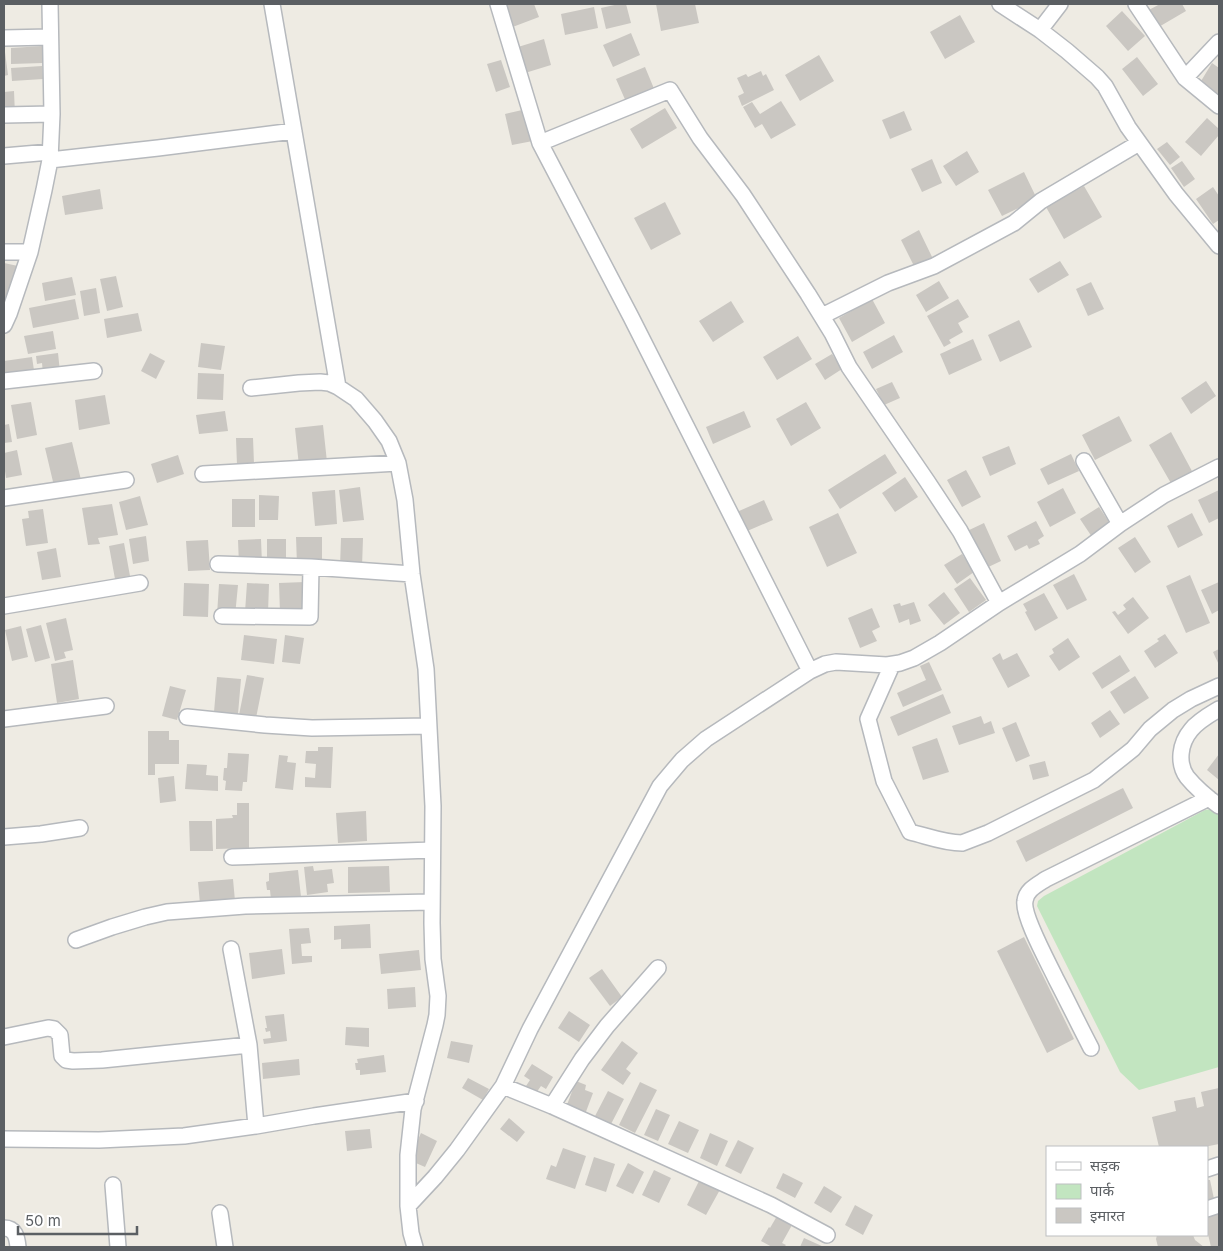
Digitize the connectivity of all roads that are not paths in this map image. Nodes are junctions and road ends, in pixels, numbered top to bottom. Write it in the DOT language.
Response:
graph roads {
  1 [pos="50,4"];
  2 [pos="272,4"];
  3 [pos="498,4"];
  4 [pos="1000,4"];
  5 [pos="1060,4"];
  6 [pos="1136,4"];
  7 [pos="1040,30"];
  8 [pos="50,37"];
  9 [pos="4,38"];
  10 [pos="1219,42"];
  11 [pos="1185,78"];
  12 [pos="1219,106"];
  13 [pos="52,114"];
  14 [pos="4,115"];
  15 [pos="294,131"];
  16 [pos="540,143"];
  17 [pos="1139,143"];
  18 [pos="4,156"];
  19 [pos="50,156"];
  20 [pos="1219,246"];
  21 [pos="4,252"];
  22 [pos="30,252"];
  23 [pos="822,316"];
  24 [pos="4,325"];
  25 [pos="94,371"];
  26 [pos="4,381"];
  27 [pos="338,387"];
  28 [pos="251,388"];
  29 [pos="1084,461"];
  30 [pos="398,463"];
  31 [pos="1219,467"];
  32 [pos="204,474"];
  33 [pos="126,480"];
  34 [pos="4,498"];
  35 [pos="1120,524"];
  36 [pos="218,564"];
  37 [pos="311,566"];
  38 [pos="412,574"];
  39 [pos="140,583"];
  40 [pos="1000,603"];
  41 [pos="4,606"];
  42 [pos="222,616"];
  43 [pos="892,665"];
  44 [pos="810,671"];
  45 [pos="1219,686"];
  46 [pos="106,706"];
  47 [pos="1219,709"];
  48 [pos="187,717"];
  49 [pos="4,719"];
  50 [pos="428,726"];
  51 [pos="1214,802"];
  52 [pos="80,828"];
  53 [pos="4,837"];
  54 [pos="432,850"];
  55 [pos="232,857"];
  56 [pos="431,902"];
  57 [pos="76,940"];
  58 [pos="231,949"];
  59 [pos="658,968"];
  60 [pos="4,1036"];
  61 [pos="249,1046"];
  62 [pos="1091,1048"];
  63 [pos="503,1086"];
  64 [pos="416,1101"];
  65 [pos="552,1106"];
  66 [pos="256,1126"];
  67 [pos="4,1139"];
  68 [pos="113,1185"];
  69 [pos="408,1206"];
  70 [pos="220,1213"];
  71 [pos="4,1228"];
  72 [pos="827,1235"];
  73 [pos="18,1247"];
  74 [pos="118,1247"];
  75 [pos="225,1247"];
  76 [pos="415,1247"];
  1 -- 8 [label="street"];
  2 -- 15 [label="street"];
  3 -- 16 [label="street"];
  4 -- 7 [label="street"];
  5 -- 7 [label="street"];
  6 -- 11 [label="street"];
  7 -- 17 [label="street"];
  8 -- 9 [label="street"];
  8 -- 13 [label="street"];
  10 -- 11 [label="street"];
  11 -- 12 [label="street"];
  13 -- 14 [label="street"];
  13 -- 19 [label="street"];
  15 -- 19 [label="street"];
  15 -- 27 [label="street"];
  16 -- 23 [label="street"];
  16 -- 44 [label="street"];
  17 -- 20 [label="street"];
  17 -- 23 [label="street"];
  18 -- 19 [label="street"];
  19 -- 22 [label="street"];
  21 -- 22 [label="street"];
  22 -- 24 [label="street"];
  23 -- 40 [label="street"];
  25 -- 26 [label="street"];
  27 -- 28 [label="street"];
  27 -- 30 [label="street"];
  29 -- 35 [label="street"];
  30 -- 32 [label="street"];
  30 -- 38 [label="street"];
  31 -- 35 [label="street"];
  33 -- 34 [label="street"];
  35 -- 40 [label="street"];
  36 -- 37 [label="street"];
  37 -- 38 [label="street"];
  37 -- 42 [label="street"];
  38 -- 50 [label="street"];
  39 -- 41 [label="street"];
  40 -- 43 [label="street"];
  43 -- 44 [label="street"];
  43 -- 45 [label="street"];
  44 -- 63 [label="street"];
  46 -- 49 [label="street"];
  47 -- 51 [label="street"];
  48 -- 50 [label="street"];
  50 -- 54 [label="street"];
  51 -- 62 [label="street"];
  52 -- 53 [label="street"];
  54 -- 55 [label="street"];
  54 -- 56 [label="street"];
  56 -- 57 [label="street"];
  56 -- 64 [label="street"];
  58 -- 61 [label="street"];
  59 -- 65 [label="street"];
  60 -- 61 [label="street"];
  61 -- 66 [label="street"];
  63 -- 65 [label="street"];
  63 -- 69 [label="street"];
  64 -- 66 [label="street"];
  64 -- 69 [label="street"];
  65 -- 72 [label="street"];
  66 -- 67 [label="street"];
  68 -- 74 [label="street"];
  69 -- 76 [label="street"];
  70 -- 75 [label="street"];
  71 -- 73 [label="street"];
}
